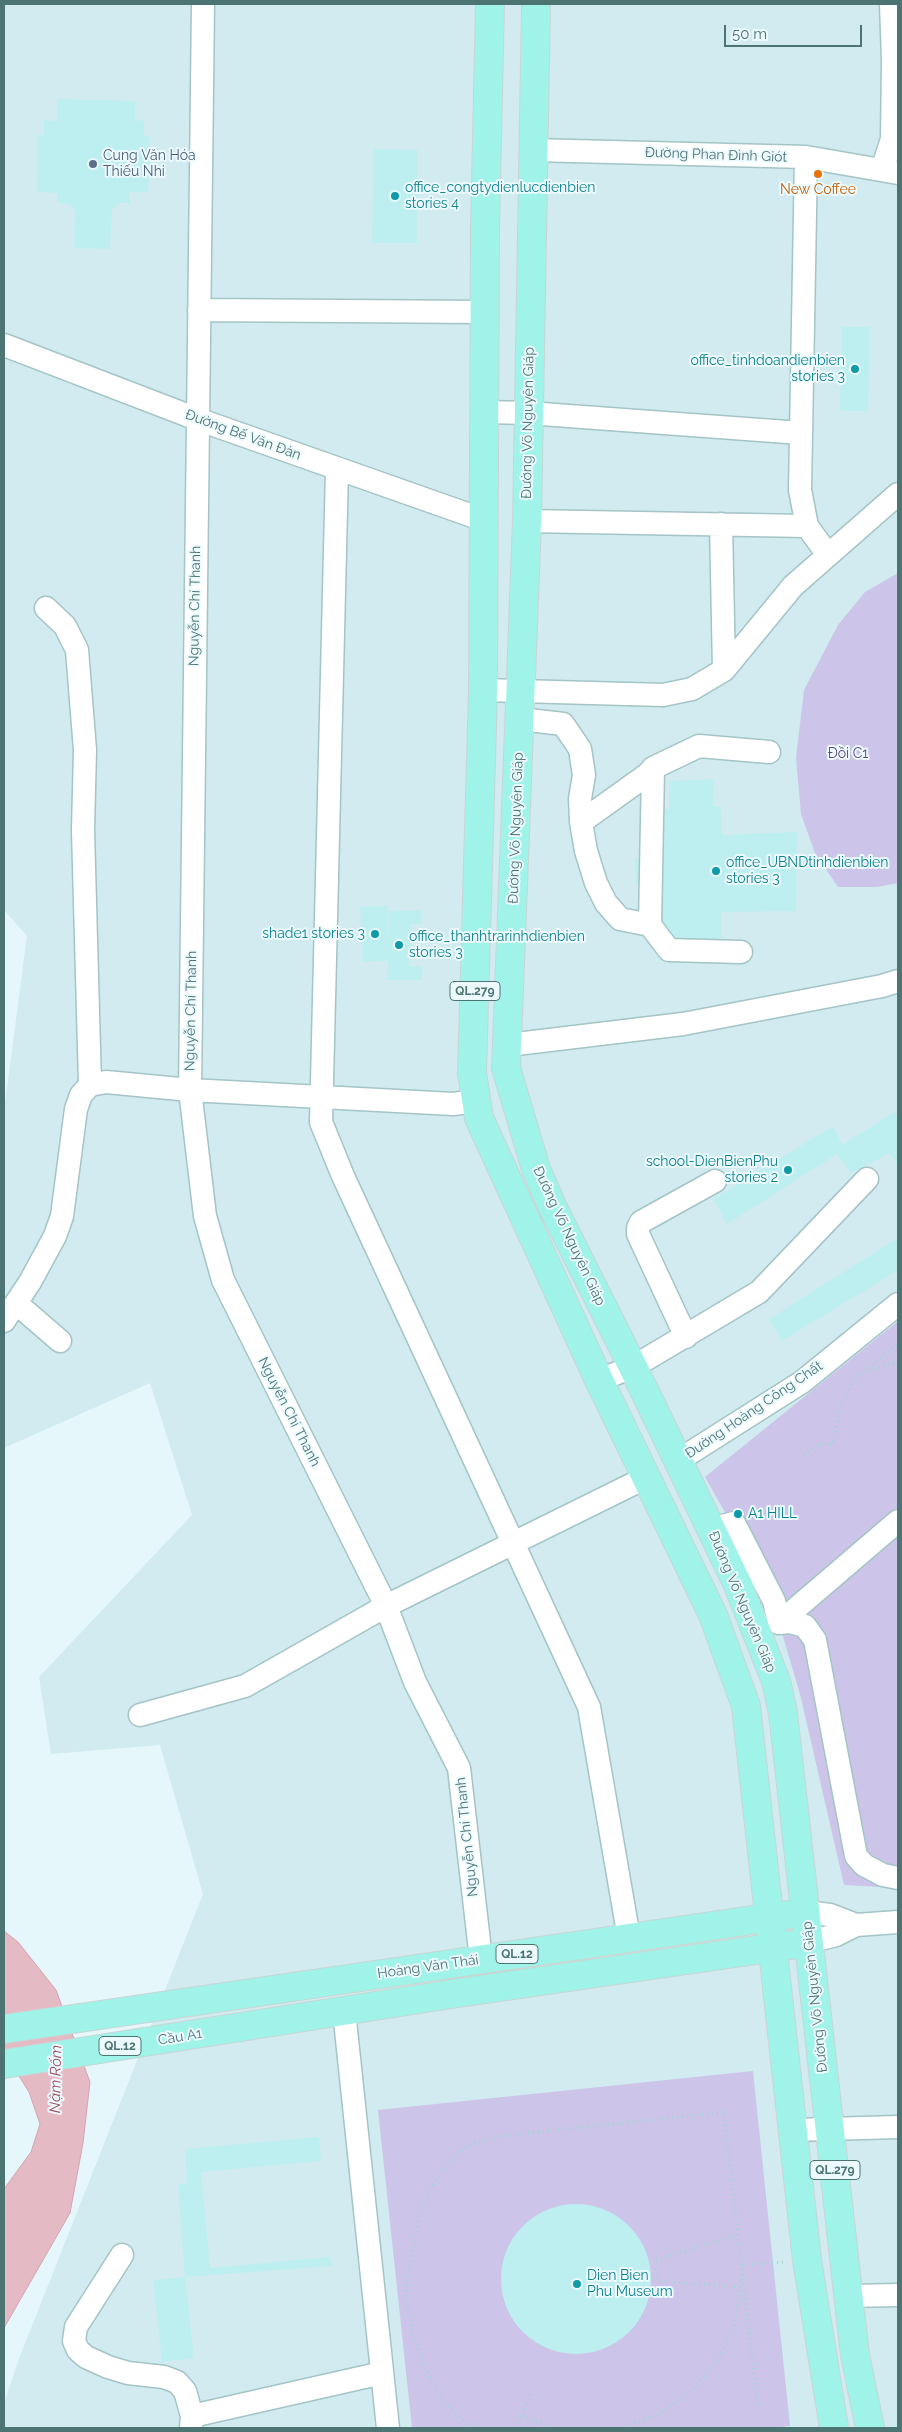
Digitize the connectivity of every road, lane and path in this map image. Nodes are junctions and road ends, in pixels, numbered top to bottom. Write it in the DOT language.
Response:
graph roads {
  1 [pos="202,4"];
  2 [pos="490,4"];
  3 [pos="536,4"];
  4 [pos="891,4"];
  5 [pos="533,150"];
  6 [pos="806,158"];
  7 [pos="890,172"];
  8 [pos="199,310"];
  9 [pos="485,312"];
  10 [pos="4,345"];
  11 [pos="484,412"];
  12 [pos="528,413"];
  13 [pos="197,419"];
  14 [pos="801,434"];
  15 [pos="337,469"];
  16 [pos="898,494"];
  17 [pos="484,520"];
  18 [pos="527,521"];
  19 [pos="721,524"];
  20 [pos="807,526"];
  21 [pos="828,555"];
  22 [pos="46,608"];
  23 [pos="724,670"];
  24 [pos="483,690"];
  25 [pos="522,692"];
  26 [pos="520,719"];
  27 [pos="769,752"];
  28 [pos="653,768"];
  29 [pos="582,822"];
  30 [pos="479,848"];
  31 [pos="516,850"];
  32 [pos="650,925"];
  33 [pos="741,952"];
  34 [pos="898,981"];
  35 [pos="508,1044"];
  36 [pos="90,1085"];
  37 [pos="190,1090"];
  38 [pos="322,1096"];
  39 [pos="476,1101"];
  40 [pos="867,1179"];
  41 [pos="715,1181"];
  42 [pos="898,1304"];
  43 [pos="10,1312"];
  44 [pos="686,1337"];
  45 [pos="60,1341"];
  46 [pos="898,1344"];
  47 [pos="634,1367"];
  48 [pos="898,1367"];
  49 [pos="866,1370"];
  50 [pos="599,1380"];
  51 [pos="804,1455"];
  52 [pos="679,1460"];
  53 [pos="647,1477"];
  54 [pos="898,1521"];
  55 [pos="711,1529"];
  56 [pos="514,1543"];
  57 [pos="386,1606"];
  58 [pos="779,1623"];
  59 [pos="140,1715"];
  60 [pos="898,1878"];
  61 [pos="806,1912"];
  62 [pos="769,1918"];
  63 [pos="898,1922"];
  64 [pos="856,1925"];
  65 [pos="629,1938"];
  66 [pos="809,1942"];
  67 [pos="773,1948"];
  68 [pos="481,1959"];
  69 [pos="514,1986"];
  70 [pos="458,1993"];
  71 [pos="344,2011"];
  72 [pos="4,2029"];
  73 [pos="4,2064"];
  74 [pos="898,2127"];
  75 [pos="830,2128"];
  76 [pos="793,2130"];
  77 [pos="738,2234"];
  78 [pos="741,2254"];
  79 [pos="122,2255"];
  80 [pos="807,2260"];
  81 [pos="742,2265"];
  82 [pos="743,2287"];
  83 [pos="898,2295"];
  84 [pos="848,2296"];
  85 [pos="382,2373"];
  86 [pos="532,2392"];
  87 [pos="758,2407"];
  88 [pos="522,2416"];
  89 [pos="192,2422"];
  90 [pos="388,2428"];
  91 [pos="470,2428"];
  92 [pos="517,2428"];
  93 [pos="555,2428"];
  94 [pos="620,2428"];
  95 [pos="834,2428"];
  96 [pos="870,2428"];
  1 -- 8 [label="street, Nguyễn Chí Thanh"];
  2 -- 9 [label="highway, QL.279"];
  3 -- 5 [label="highway, Đường Võ Nguyên Giáp / QL.279"];
  4 -- 7 [label="street"];
  5 -- 6 [label="street, Đường Phan Đình Giót"];
  5 -- 12 [label="highway, Đường Võ Nguyên Giáp / QL.279"];
  6 -- 7 [label="street, Đường Phan Đình Giót"];
  6 -- 14 [label="street"];
  8 -- 9 [label="street"];
  8 -- 13 [label="street, Nguyễn Chí Thanh"];
  9 -- 11 [label="highway, QL.279"];
  10 -- 13 [label="street, Đường Bế Văn Đàn"];
  11 -- 12 [label="street"];
  11 -- 17 [label="highway, QL.279"];
  12 -- 14 [label="street"];
  12 -- 18 [label="highway, Đường Võ Nguyên Giáp / QL.279"];
  13 -- 15 [label="street, Đường Bế Văn Đàn"];
  13 -- 37 [label="street, Nguyễn Chí Thanh"];
  14 -- 20 [label="street"];
  15 -- 17 [label="street, Đường Bế Văn Đàn"];
  15 -- 38 [label="street"];
  16 -- 21 [label="street"];
  17 -- 18 [label="highway"];
  17 -- 24 [label="highway, QL.279"];
  18 -- 19 [label="street"];
  18 -- 25 [label="highway, Đường Võ Nguyên Giáp / QL.279"];
  19 -- 20 [label="street"];
  19 -- 23 [label="street"];
  20 -- 21 [label="street"];
  21 -- 23 [label="street"];
  22 -- 36 [label="street"];
  23 -- 25 [label="street"];
  24 -- 25 [label="street"];
  24 -- 30 [label="highway, QL.279"];
  25 -- 26 [label="highway, Đường Võ Nguyên Giáp / QL.279"];
  26 -- 29 [label="street"];
  26 -- 31 [label="highway, Đường Võ Nguyên Giáp / QL.279"];
  27 -- 28 [label="street"];
  28 -- 29 [label="street"];
  28 -- 32 [label="street"];
  29 -- 32 [label="street"];
  30 -- 31 [label="highway"];
  30 -- 39 [label="highway, QL.279"];
  31 -- 35 [label="highway, Đường Võ Nguyên Giáp / QL.279"];
  32 -- 33 [label="street"];
  34 -- 35 [label="street"];
  35 -- 47 [label="highway, Đường Võ Nguyên Giáp / QL.279"];
  36 -- 37 [label="street"];
  36 -- 43 [label="street"];
  37 -- 38 [label="street"];
  37 -- 57 [label="street, Nguyễn Chí Thanh"];
  38 -- 39 [label="street"];
  38 -- 56 [label="street"];
  39 -- 50 [label="highway, QL.279"];
  40 -- 44 [label="street"];
  41 -- 44 [label="street"];
  42 -- 52 [label="street, Đường Hoàng Công Chất"];
  43 -- 45 [label="street"];
  44 -- 47 [label="street"];
  46 -- 49 [label="path"];
  47 -- 50 [label="street"];
  47 -- 52 [label="highway, Đường Võ Nguyên Giáp / QL.279"];
  48 -- 49 [label="path"];
  49 -- 51 [label="path"];
  50 -- 53 [label="highway, QL.279"];
  52 -- 53 [label="highway"];
  52 -- 55 [label="highway, Đường Võ Nguyên Giáp / QL.279"];
  53 -- 56 [label="street"];
  53 -- 62 [label="highway, QL.279"];
  54 -- 58 [label="street"];
  55 -- 58 [label="street"];
  55 -- 61 [label="highway, Đường Võ Nguyên Giáp / QL.279"];
  56 -- 57 [label="street"];
  56 -- 65 [label="street"];
  57 -- 59 [label="street"];
  57 -- 68 [label="street, Nguyễn Chí Thanh"];
  58 -- 60 [label="street"];
  61 -- 62 [label="highway, Hoàng Văn Thái / QL.12"];
  61 -- 64 [label="street"];
  61 -- 66 [label="highway, Đường Võ Nguyên Giáp / QL.279"];
  62 -- 65 [label="highway, Hoàng Văn Thái / QL.12"];
  62 -- 67 [label="highway, QL.279"];
  63 -- 64 [label="street"];
  64 -- 66 [label="street"];
  65 -- 68 [label="highway, Hoàng Văn Thái / QL.12"];
  66 -- 67 [label="highway"];
  66 -- 75 [label="highway, Đường Võ Nguyên Giáp / QL.279"];
  67 -- 69 [label="highway, QL.12"];
  67 -- 76 [label="highway, QL.279"];
  68 -- 69 [label="highway"];
  68 -- 70 [label="highway"];
  68 -- 72 [label="highway, Hoàng Văn Thái / QL.12"];
  69 -- 70 [label="highway, QL.12"];
  70 -- 71 [label="highway, QL.12"];
  71 -- 73 [label="highway, Cầu A1 / QL.12"];
  71 -- 85 [label="street"];
  74 -- 75 [label="street"];
  75 -- 76 [label="street"];
  75 -- 84 [label="highway, Đường Võ Nguyên Giáp / QL.279"];
  76 -- 80 [label="highway, QL.279"];
  77 -- 78 [label="path"];
  77 -- 82 [label="path"];
  77 -- 91 [label="path"];
  78 -- 81 [label="path"];
  78 -- 82 [label="path"];
  79 -- 89 [label="street"];
  80 -- 81 [label="path"];
  80 -- 95 [label="highway, QL.279"];
  81 -- 82 [label="path"];
  82 -- 87 [label="path"];
  82 -- 94 [label="path"];
  83 -- 84 [label="street"];
  84 -- 96 [label="highway, Đường Võ Nguyên Giáp / QL.279"];
  85 -- 89 [label="street"];
  85 -- 90 [label="street"];
  86 -- 88 [label="path"];
  88 -- 92 [label="path"];
  88 -- 93 [label="path"];
}
